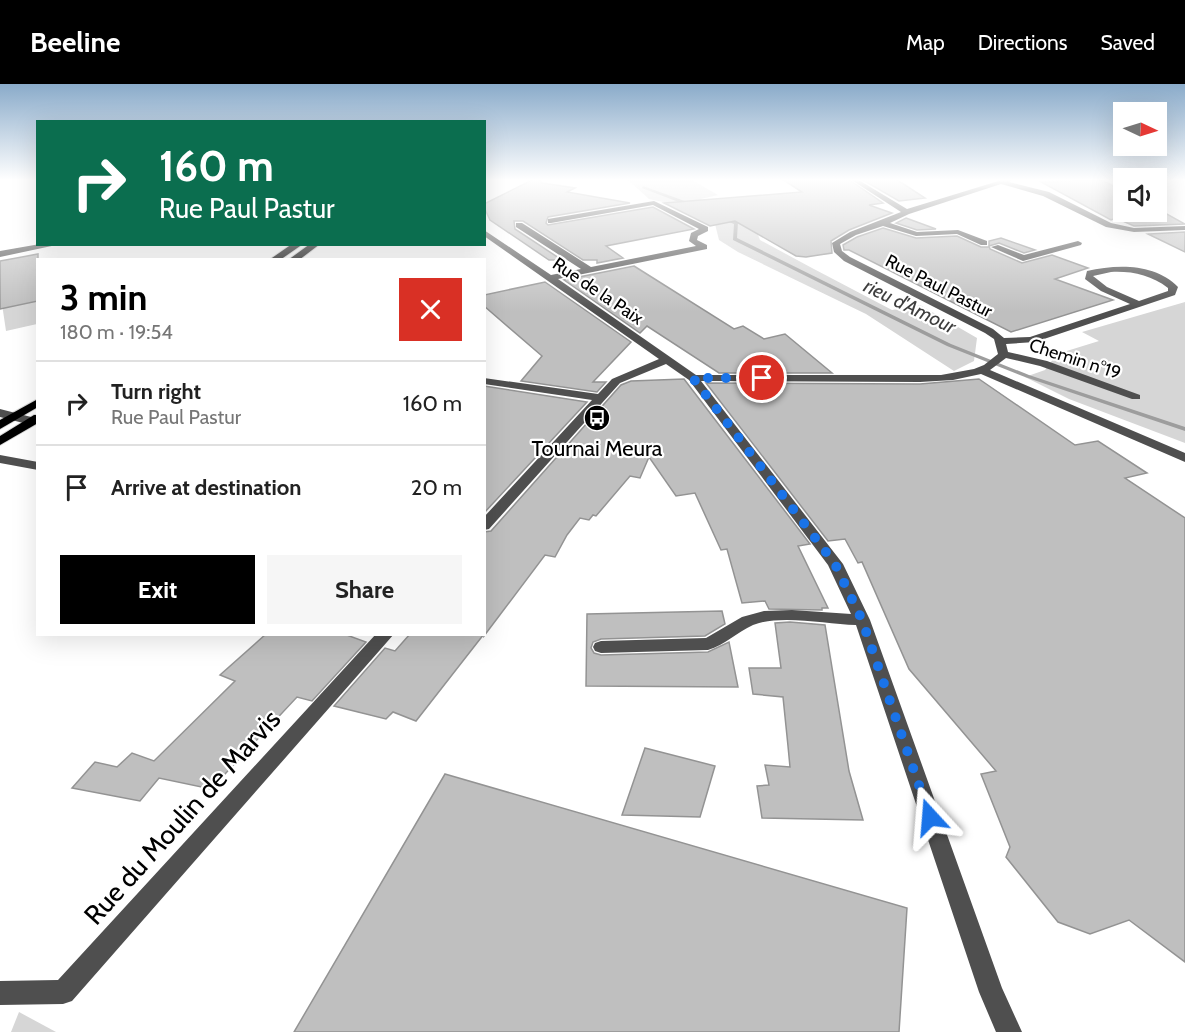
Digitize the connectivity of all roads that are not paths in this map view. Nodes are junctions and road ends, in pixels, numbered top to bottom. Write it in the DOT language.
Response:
graph roads {
  1 [pos="694,223"];
  2 [pos="882,223"];
  3 [pos="1105,223"];
  4 [pos="519,225"];
  5 [pos="1185,228"];
  6 [pos="486,232"];
  7 [pos="984,243"];
  8 [pos="1078,243"];
  9 [pos="46,246"];
  10 [pos="296,246"];
  11 [pos="313,246"];
  12 [pos="995,247"];
  13 [pos="0,254"];
  14 [pos="276,258"];
  15 [pos="295,258"];
  16 [pos="589,270"];
  17 [pos="550,279"];
  18 [pos="1139,304"];
  19 [pos="1000,341"];
  20 [pos="668,358"];
  21 [pos="998,360"];
  22 [pos="980,370"];
  23 [pos="693,378"];
  24 [pos="486,381"];
  25 [pos="1136,397"];
  26 [pos="601,398"];
  27 [pos="36,403"];
  28 [pos="0,413"];
  29 [pos="13,417"];
  30 [pos="34,419"];
  31 [pos="0,425"];
  32 [pos="0,441"];
  33 [pos="1185,458"];
  34 [pos="0,459"];
  35 [pos="36,466"];
  36 [pos="486,524"];
  37 [pos="862,620"];
  38 [pos="384,636"];
  39 [pos="601,647"];
  40 [pos="0,993"];
  41 [pos="1009,1032"];
  1 -- 16 [label="street"];
  2 -- 7 [label="street"];
  2 -- 19 [label="street, Rue Paul Pastur"];
  3 -- 5 [label="street"];
  4 -- 16 [label="street"];
  6 -- 17 [label="street, Rue de la Paix"];
  8 -- 12 [label="street"];
  9 -- 13 [label="street"];
  10 -- 14 [label="main road"];
  11 -- 15 [label="main road"];
  16 -- 17 [label="street"];
  17 -- 20 [label="street, Rue de la Paix"];
  18 -- 18 [label="street"];
  18 -- 19 [label="street"];
  19 -- 21 [label="street, Rue Paul Pastur"];
  20 -- 23 [label="street, Rue de la Paix"];
  20 -- 26 [label="street"];
  21 -- 22 [label="street"];
  21 -- 25 [label="street, Chemin n°19"];
  22 -- 23 [label="street"];
  22 -- 33 [label="street"];
  23 -- 37 [label="street, Rue de la Paix"];
  24 -- 26 [label="street"];
  26 -- 36 [label="street"];
  27 -- 29 [label="main road"];
  28 -- 29 [label="street"];
  29 -- 30 [label="street"];
  29 -- 31 [label="main road"];
  30 -- 32 [label="main road"];
  34 -- 35 [label="street"];
  37 -- 39 [label="street"];
  37 -- 41 [label="street, Rue de la Paix"];
  38 -- 40 [label="street, Rue du Moulin de Marvis"];
}
